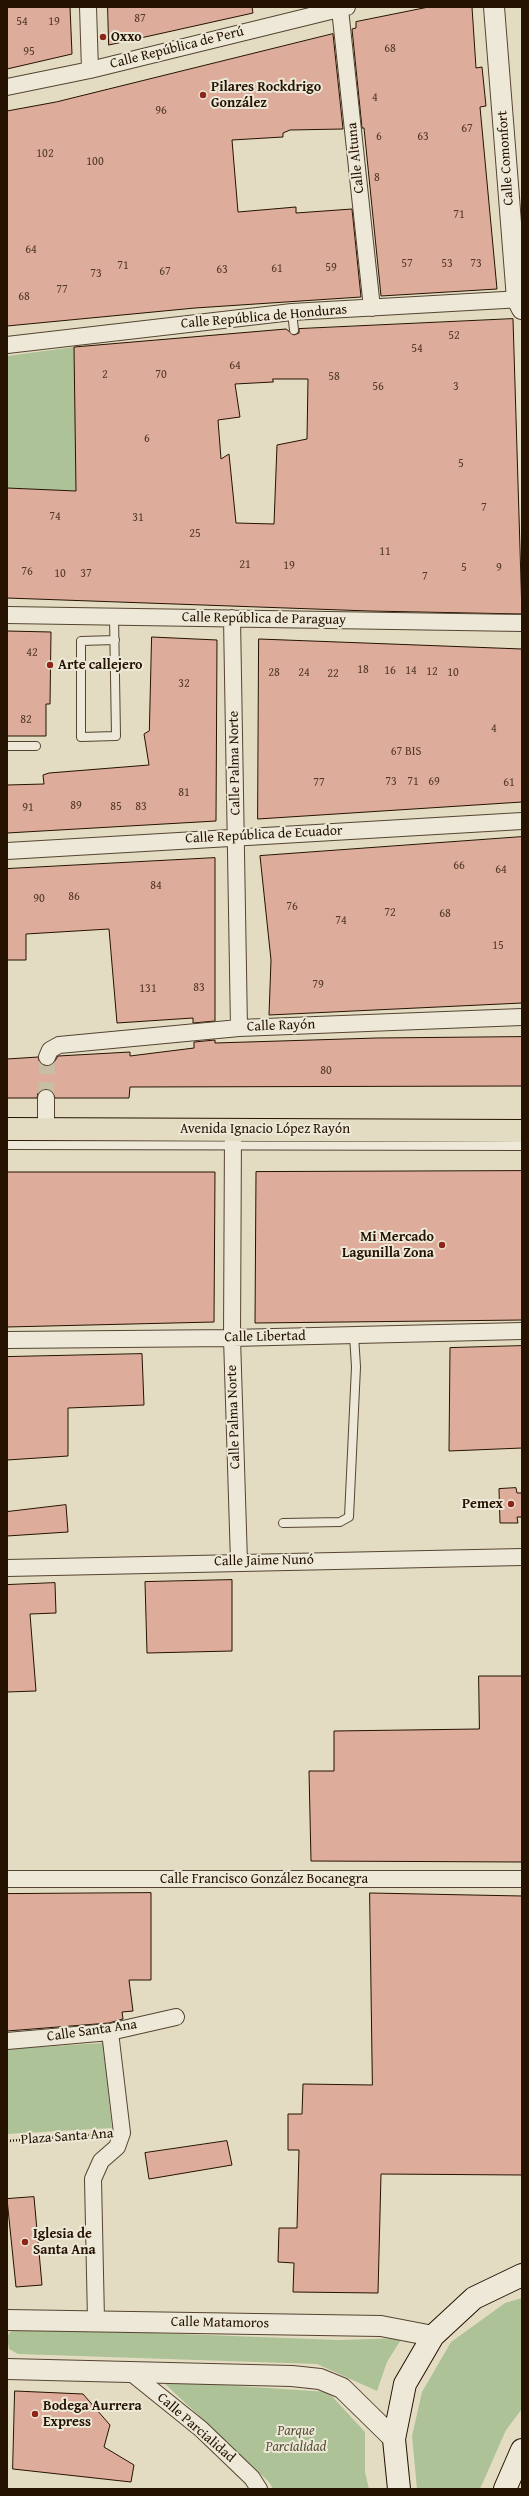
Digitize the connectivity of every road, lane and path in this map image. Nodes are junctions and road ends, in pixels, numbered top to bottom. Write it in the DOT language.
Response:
graph roads {
  1 [pos="88,7"];
  2 [pos="494,7"];
  3 [pos="344,8"];
  4 [pos="90,70"];
  5 [pos="7,87"];
  6 [pos="520,302"];
  7 [pos="372,308"];
  8 [pos="292,312"];
  9 [pos="294,330"];
  10 [pos="7,345"];
  11 [pos="7,614"];
  12 [pos="114,616"];
  13 [pos="232,618"];
  14 [pos="522,623"];
  15 [pos="115,640"];
  16 [pos="7,746"];
  17 [pos="36,746"];
  18 [pos="522,821"];
  19 [pos="237,836"];
  20 [pos="7,850"];
  21 [pos="522,1018"];
  22 [pos="240,1028"];
  23 [pos="47,1057"];
  24 [pos="46,1098"];
  25 [pos="7,1129"];
  26 [pos="46,1129"];
  27 [pos="522,1131"];
  28 [pos="233,1137"];
  29 [pos="7,1145"];
  30 [pos="522,1146"];
  31 [pos="522,1331"];
  32 [pos="354,1335"];
  33 [pos="232,1338"];
  34 [pos="7,1340"];
  35 [pos="283,1523"];
  36 [pos="522,1557"];
  37 [pos="239,1562"];
  38 [pos="7,1568"];
  39 [pos="7,1879"];
  40 [pos="522,1879"];
  41 [pos="176,2017"];
  42 [pos="110,2032"];
  43 [pos="7,2041"];
  44 [pos="122,2133"];
  45 [pos="7,2141"];
  46 [pos="522,2275"];
  47 [pos="7,2320"];
  48 [pos="96,2320"];
  49 [pos="433,2336"];
  50 [pos="7,2369"];
  51 [pos="129,2371"];
  52 [pos="394,2439"];
  53 [pos="522,2450"];
  54 [pos="259,2489"];
  55 [pos="399,2489"];
  56 [pos="505,2489"];
  1 -- 4 [label="street"];
  2 -- 6 [label="street, Calle Comonfort"];
  3 -- 4 [label="street, Calle República de Perú"];
  3 -- 7 [label="street, Calle Altuna"];
  4 -- 5 [label="street, Calle República de Perú"];
  6 -- 7 [label="street, Calle República de Honduras"];
  7 -- 8 [label="street, Calle República de Honduras"];
  8 -- 9 [label="lane"];
  8 -- 10 [label="street, Calle República de Honduras"];
  11 -- 12 [label="street, Calle República de Paraguay"];
  12 -- 13 [label="street, Calle República de Paraguay"];
  12 -- 15 [label="lane"];
  13 -- 14 [label="street, Calle República de Paraguay"];
  13 -- 19 [label="street, Calle Palma Norte"];
  15 -- 15 [label="lane"];
  16 -- 17 [label="lane"];
  18 -- 19 [label="street, Calle República de Ecuador"];
  19 -- 20 [label="street, Calle República de Ecuador"];
  19 -- 22 [label="street, Calle Palma Norte"];
  21 -- 22 [label="street, Calle Rayón"];
  22 -- 23 [label="street, Calle Rayón"];
  24 -- 26 [label="street"];
  25 -- 26 [label="main road, Avenida Ignacio López Rayón"];
  26 -- 28 [label="main road, Avenida Ignacio López Rayón"];
  27 -- 28 [label="main road, Avenida Ignacio López Rayón"];
  28 -- 29 [label="lane"];
  28 -- 30 [label="lane"];
  28 -- 33 [label="street, Calle Palma Norte"];
  31 -- 32 [label="street, Calle Libertad"];
  32 -- 33 [label="street, Calle Libertad"];
  32 -- 35 [label="lane"];
  33 -- 34 [label="street, Calle Libertad"];
  33 -- 37 [label="street, Calle Palma Norte"];
  36 -- 37 [label="street, Calle Jaime Nunó"];
  37 -- 38 [label="street, Calle Jaime Nunó"];
  39 -- 40 [label="street, Calle Francisco González Bocanegra"];
  41 -- 42 [label="street, Calle Santa Ana"];
  42 -- 43 [label="street, Calle Santa Ana"];
  42 -- 44 [label="street, Plaza Santa Ana"];
  44 -- 45 [label="path, Plaza Santa Ana"];
  44 -- 48 [label="street"];
  46 -- 49 [label="main road"];
  47 -- 48 [label="street, Calle Matamoros"];
  48 -- 49 [label="street, Calle Matamoros"];
  49 -- 52 [label="main road"];
  50 -- 51 [label="street"];
  51 -- 52 [label="street"];
  51 -- 54 [label="street, Calle Parcialidad"];
  52 -- 55 [label="main road"];
  53 -- 56 [label="main road"];
}
